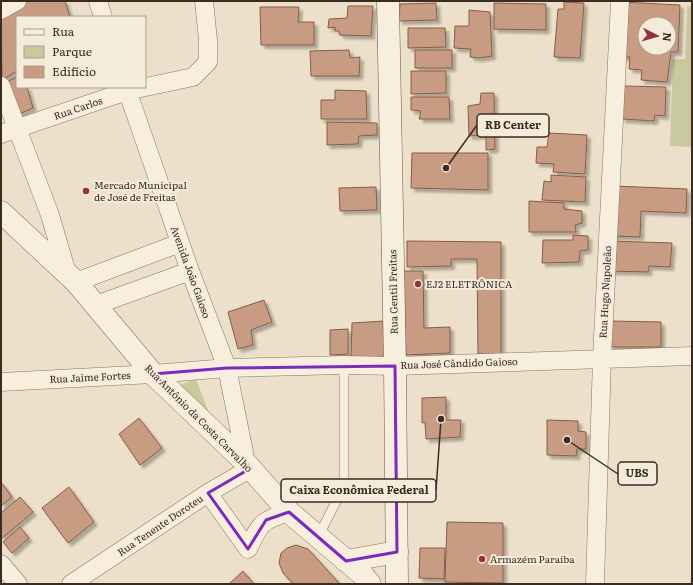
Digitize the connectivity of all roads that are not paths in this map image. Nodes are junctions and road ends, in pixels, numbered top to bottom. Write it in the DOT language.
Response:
graph roads {
  1 [pos="17,1"];
  2 [pos="98,1"];
  3 [pos="204,1"];
  4 [pos="388,1"];
  5 [pos="620,1"];
  6 [pos="1,10"];
  7 [pos="103,16"];
  8 [pos="146,85"];
  9 [pos="1,86"];
  10 [pos="126,89"];
  11 [pos="9,131"];
  12 [pos="1,212"];
  13 [pos="180,243"];
  14 [pos="190,271"];
  15 [pos="71,278"];
  16 [pos="96,305"];
  17 [pos="692,356"];
  18 [pos="602,358"];
  19 [pos="344,365"];
  20 [pos="395,366"];
  21 [pos="227,368"];
  22 [pos="153,374"];
  23 [pos="1,382"];
  24 [pos="247,464"];
  25 [pos="208,493"];
  26 [pos="289,512"];
  27 [pos="318,537"];
  28 [pos="396,552"];
  29 [pos="346,562"];
  30 [pos="1,564"];
  31 [pos="18,584"];
  32 [pos="71,584"];
  33 [pos="370,584"];
  34 [pos="397,584"];
  35 [pos="595,584"];
  1 -- 6 [label="street"];
  2 -- 7 [label="street"];
  3 -- 8 [label="street, Rua Carlos"];
  4 -- 20 [label="main road, Rua Gentil Freitas"];
  5 -- 18 [label="street, Rua Hugo Napoleão"];
  9 -- 11 [label="street"];
  10 -- 11 [label="street, Rua Carlos"];
  10 -- 13 [label="street, Avenida João Gaioso"];
  11 -- 15 [label="street"];
  12 -- 15 [label="main road, Rua Antônio da Costa Carvalho"];
  13 -- 14 [label="street, Avenida João Gaioso"];
  13 -- 15 [label="street"];
  14 -- 16 [label="street"];
  14 -- 21 [label="street, Avenida João Gaioso"];
  15 -- 16 [label="main road, Rua Antônio da Costa Carvalho"];
  16 -- 22 [label="main road, Rua Antônio da Costa Carvalho"];
  17 -- 18 [label="street, Rua José Cândido Gaioso"];
  18 -- 20 [label="street, Rua José Cândido Gaioso"];
  18 -- 35 [label="street, Rua Hugo Napoleão"];
  19 -- 20 [label="street, Rua José Cândido Gaioso"];
  19 -- 21 [label="street, Rua José Cândido Gaioso"];
  19 -- 27 [label="lane"];
  20 -- 28 [label="main road, Rua Gentil Freitas"];
  21 -- 22 [label="street, Rua Jaime Fortes"];
  21 -- 24 [label="street, Avenida João Gaioso"];
  22 -- 23 [label="street, Rua Jaime Fortes"];
  22 -- 24 [label="main road, Rua Antônio da Costa Carvalho"];
  24 -- 25 [label="street, Rua Tenente Doroteu"];
  24 -- 26 [label="main road, Rua Antônio da Costa Carvalho"];
  25 -- 26 [label="street"];
  25 -- 32 [label="street, Rua Tenente Doroteu"];
  26 -- 27 [label="main road, Rua Antônio da Costa Carvalho"];
  27 -- 29 [label="main road, Rua Antônio da Costa Carvalho"];
  28 -- 29 [label="main road"];
  28 -- 34 [label="main road, Rua Gentil Freitas"];
  29 -- 33 [label="main road, Rua Antônio da Costa Carvalho"];
  30 -- 31 [label="street"];
}
